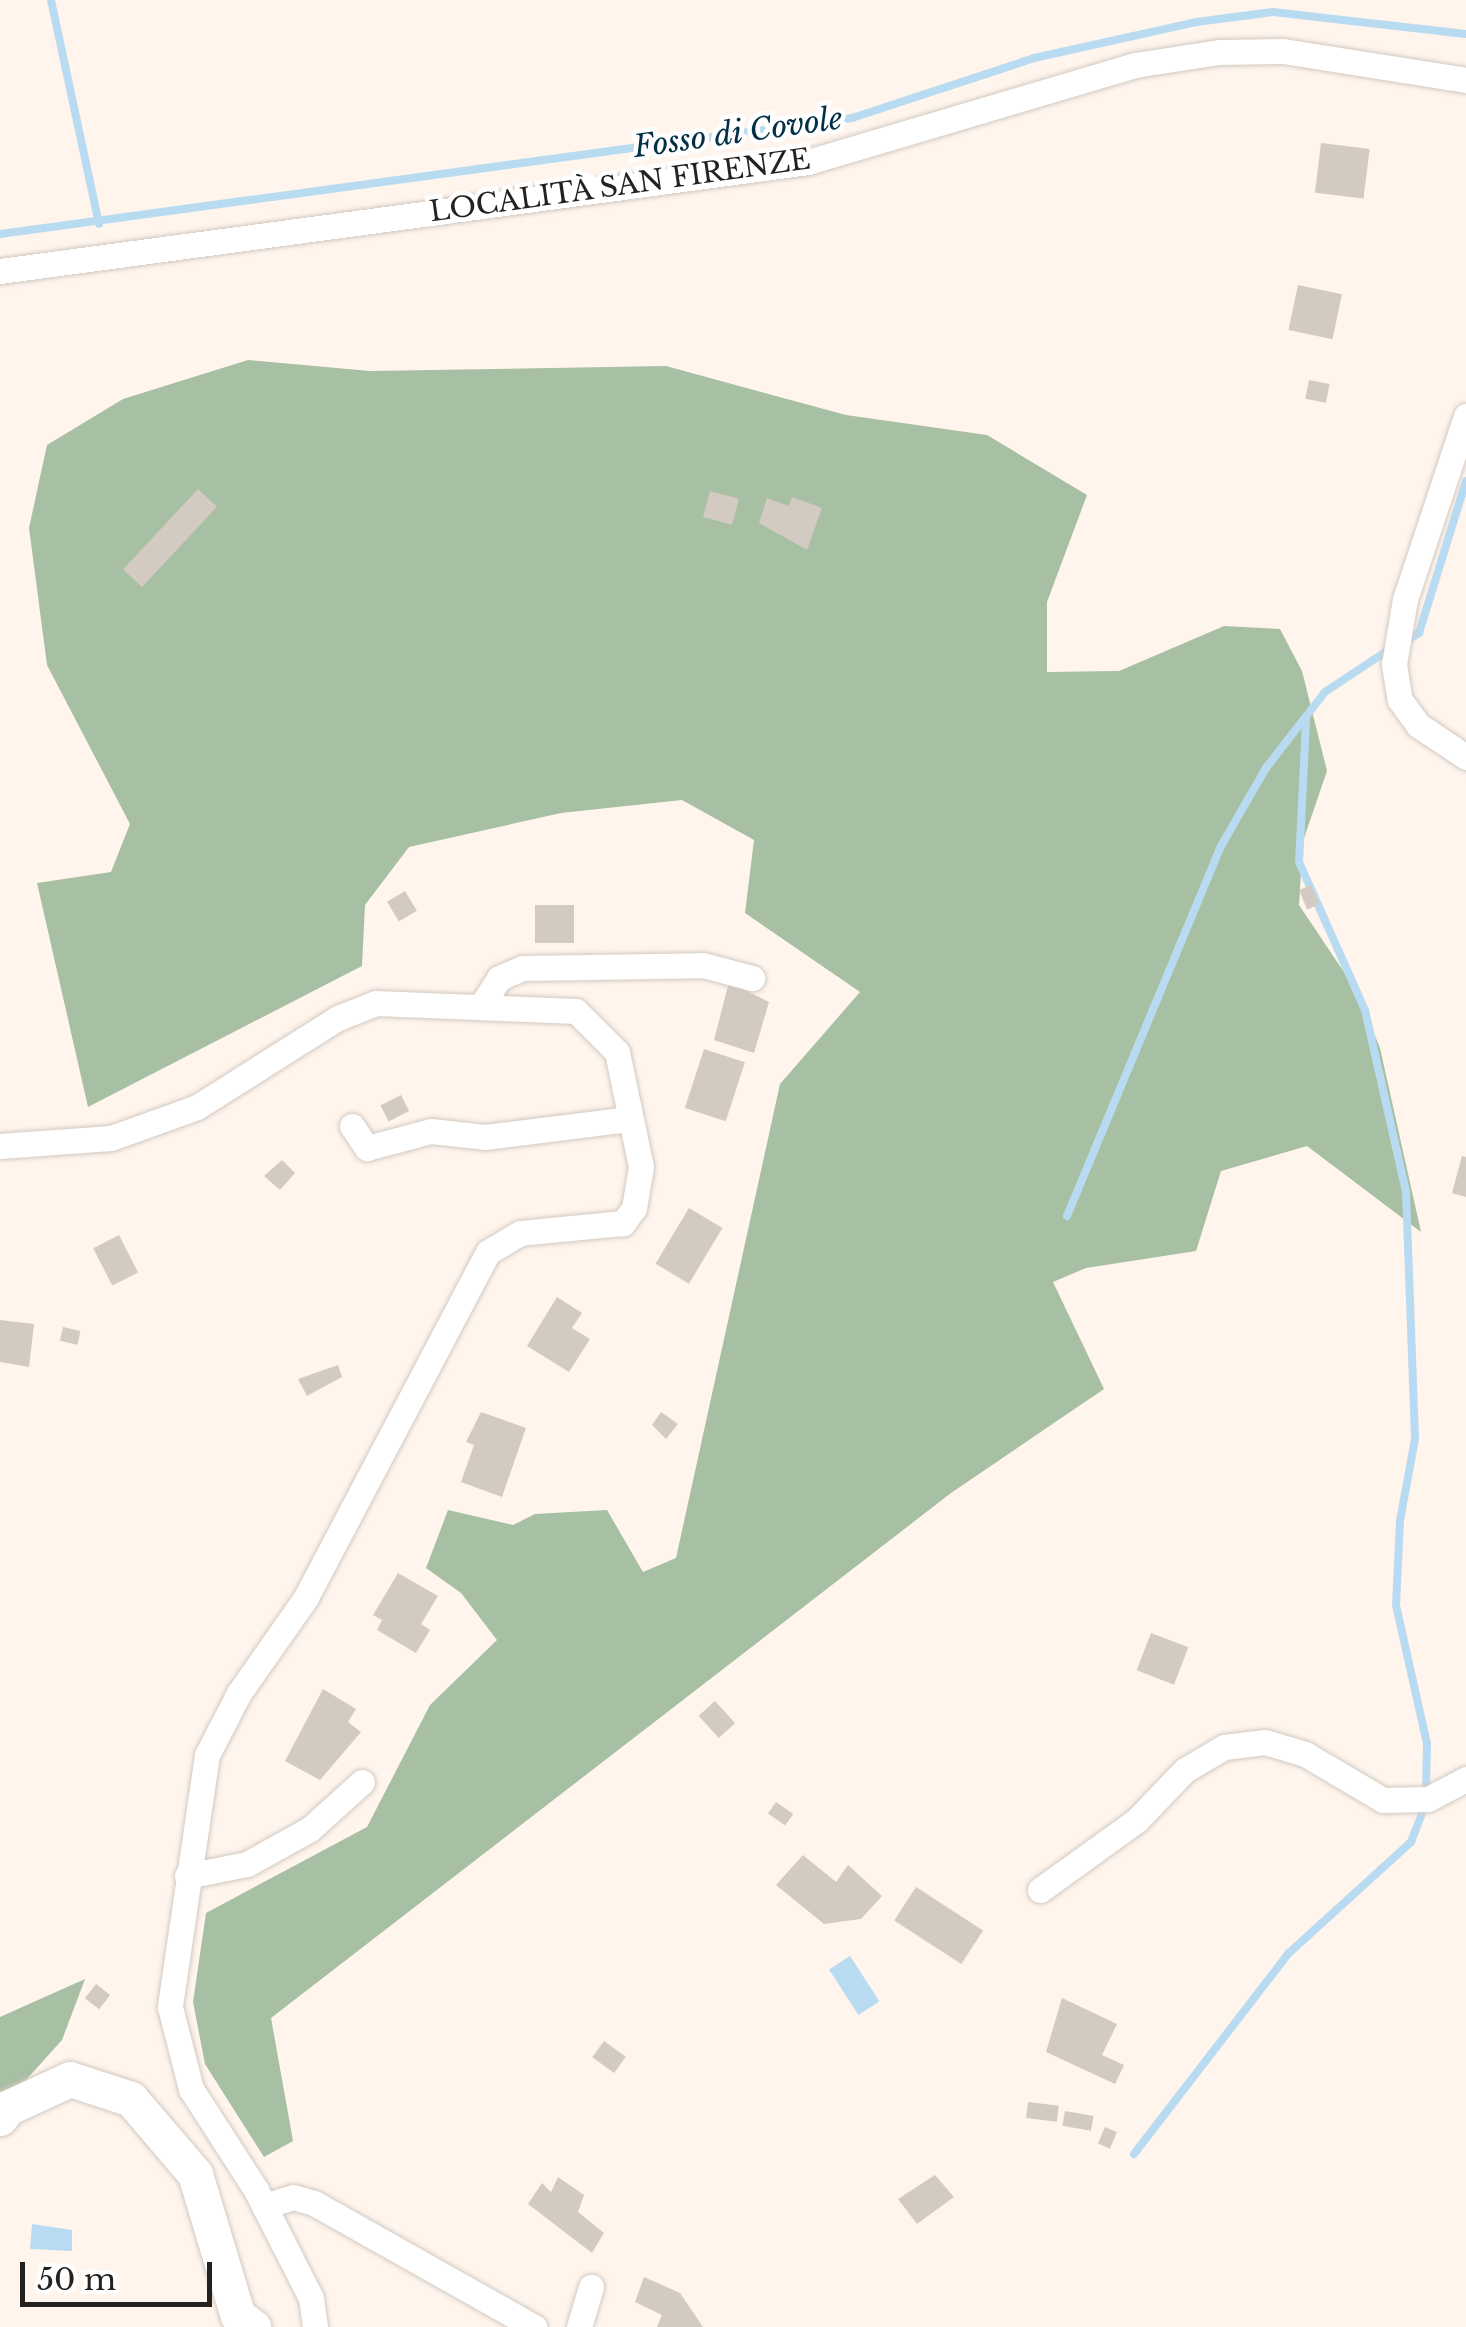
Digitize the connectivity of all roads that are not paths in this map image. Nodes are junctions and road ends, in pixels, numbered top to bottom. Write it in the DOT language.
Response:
graph roads {
  1 [pos="1466,80"];
  2 [pos="0,271"];
  3 [pos="1466,416"];
  4 [pos="1466,757"];
  5 [pos="752,978"];
  6 [pos="482,1006"];
  7 [pos="630,1119"];
  8 [pos="352,1126"];
  9 [pos="0,1146"];
  10 [pos="1466,1779"];
  11 [pos="362,1782"];
  12 [pos="187,1876"];
  13 [pos="1040,1890"];
  14 [pos="0,2118"];
  15 [pos="264,2206"];
  16 [pos="591,2287"];
  17 [pos="253,2327"];
  18 [pos="314,2327"];
  19 [pos="534,2327"];
  20 [pos="579,2327"];
  1 -- 2 [label="street, LOCALITÀ SAN FIRENZE"];
  3 -- 4 [label="street"];
  5 -- 6 [label="street"];
  6 -- 7 [label="street"];
  6 -- 9 [label="street"];
  7 -- 8 [label="street"];
  7 -- 12 [label="street"];
  10 -- 13 [label="street"];
  11 -- 12 [label="street"];
  12 -- 15 [label="street"];
  14 -- 17 [label="main road"];
  15 -- 18 [label="street"];
  15 -- 19 [label="street"];
  16 -- 20 [label="street"];
}
